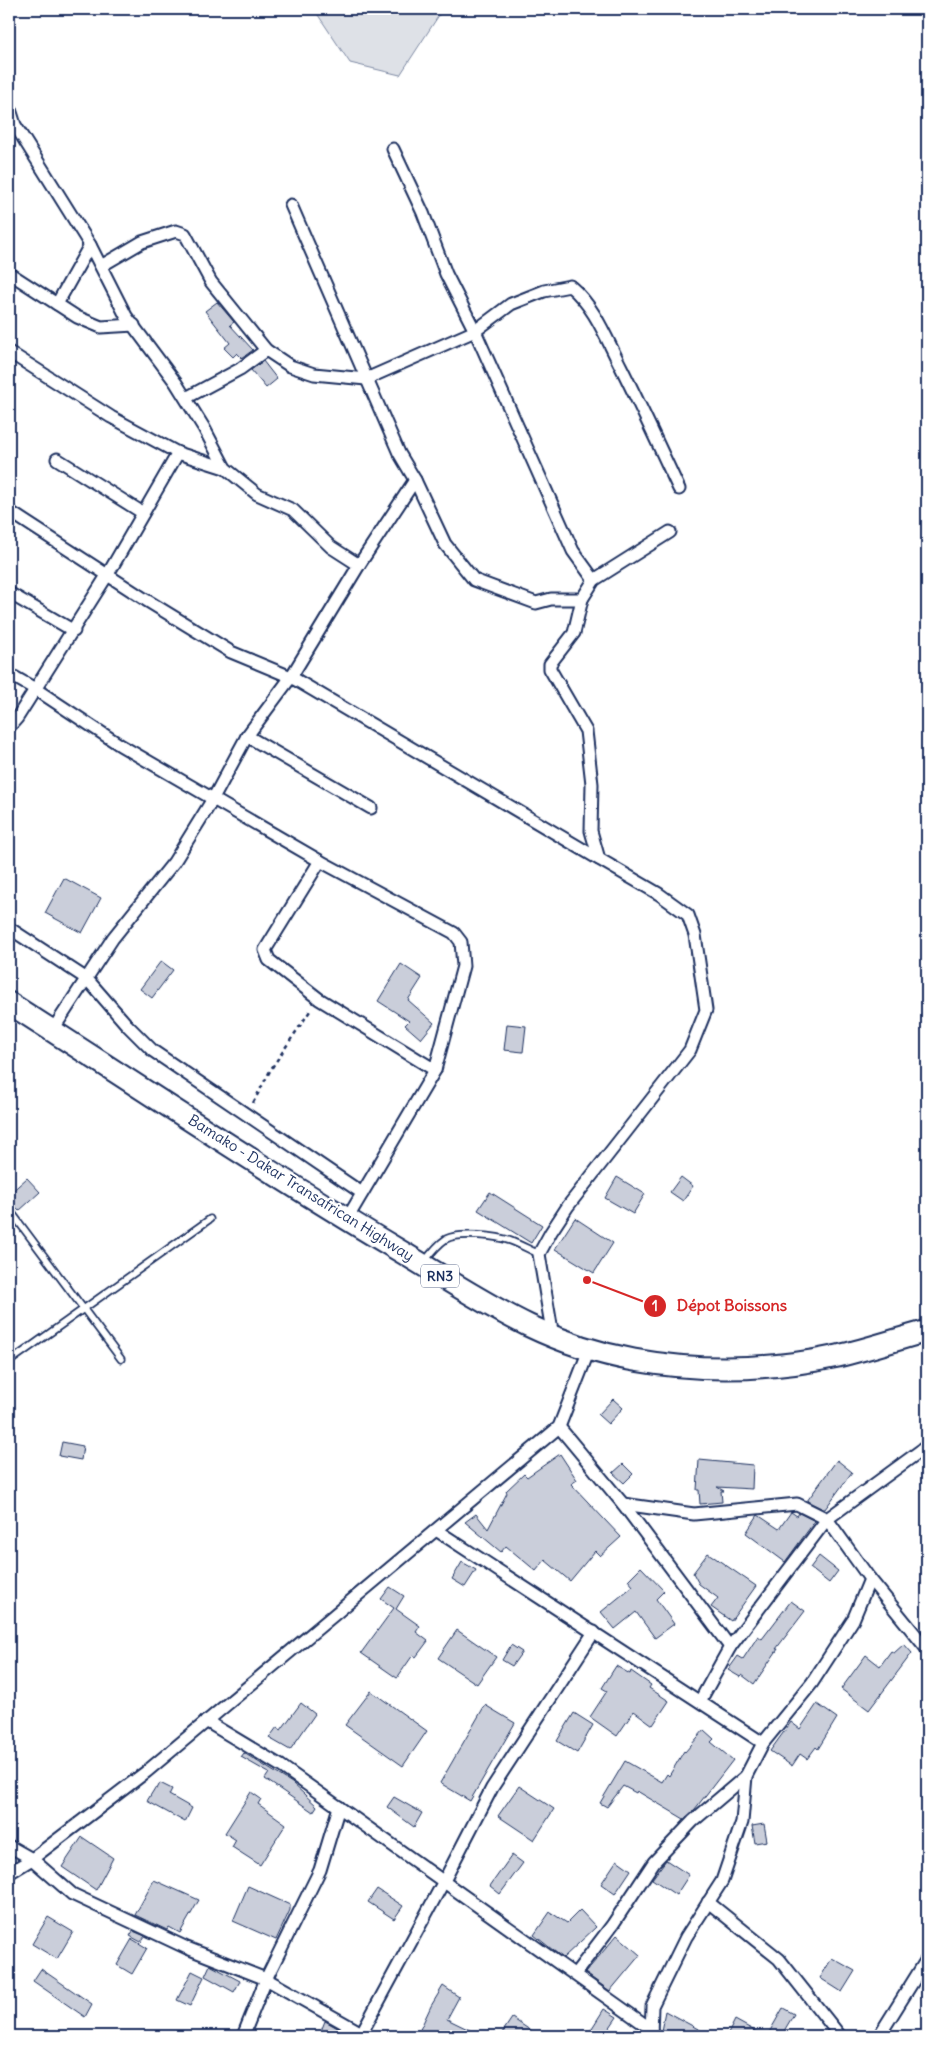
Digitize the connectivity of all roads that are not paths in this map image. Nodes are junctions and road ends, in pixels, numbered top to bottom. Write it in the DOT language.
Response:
graph roads {
  1 [pos="9,106"];
  2 [pos="12,130"];
  3 [pos="394,149"];
  4 [pos="291,205"];
  5 [pos="90,244"];
  6 [pos="101,266"];
  7 [pos="9,273"];
  8 [pos="57,304"];
  9 [pos="134,325"];
  10 [pos="475,331"];
  11 [pos="266,350"];
  12 [pos="9,352"];
  13 [pos="366,379"];
  14 [pos="186,398"];
  15 [pos="178,453"];
  16 [pos="57,459"];
  17 [pos="225,468"];
  18 [pos="415,480"];
  19 [pos="679,489"];
  20 [pos="9,510"];
  21 [pos="143,514"];
  22 [pos="670,532"];
  23 [pos="359,565"];
  24 [pos="108,574"];
  25 [pos="594,580"];
  26 [pos="9,593"];
  27 [pos="582,599"];
  28 [pos="74,631"];
  29 [pos="9,674"];
  30 [pos="292,677"];
  31 [pos="36,690"];
  32 [pos="9,727"];
  33 [pos="247,736"];
  34 [pos="213,799"];
  35 [pos="371,808"];
  36 [pos="598,859"];
  37 [pos="320,861"];
  38 [pos="9,928"];
  39 [pos="86,978"];
  40 [pos="9,1003"];
  41 [pos="52,1031"];
  42 [pos="435,1070"];
  43 [pos="362,1192"];
  44 [pos="9,1209"];
  45 [pos="210,1219"];
  46 [pos="347,1219"];
  47 [pos="539,1254"];
  48 [pos="422,1264"];
  49 [pos="83,1309"];
  50 [pos="927,1331"];
  51 [pos="553,1337"];
  52 [pos="588,1350"];
  53 [pos="121,1359"];
  54 [pos="9,1362"];
  55 [pos="559,1427"];
  56 [pos="927,1446"];
  57 [pos="623,1504"];
  58 [pos="827,1518"];
  59 [pos="436,1530"];
  60 [pos="870,1579"];
  61 [pos="594,1632"];
  62 [pos="730,1647"];
  63 [pos="927,1648"];
  64 [pos="700,1701"];
  65 [pos="206,1722"];
  66 [pos="763,1743"];
  67 [pos="746,1776"];
  68 [pos="339,1806"];
  69 [pos="9,1846"];
  70 [pos="32,1859"];
  71 [pos="9,1873"];
  72 [pos="444,1882"];
  73 [pos="708,1902"];
  74 [pos="927,1959"];
  75 [pos="575,1974"];
  76 [pos="266,1979"];
  77 [pos="651,2032"];
  78 [pos="363,2035"];
  79 [pos="243,2036"];
  80 [pos="840,2036"];
  81 [pos="879,2036"];
  1 -- 2 [label="street"];
  2 -- 5 [label="street"];
  3 -- 10 [label="street"];
  4 -- 13 [label="street"];
  5 -- 6 [label="street"];
  5 -- 8 [label="street"];
  6 -- 9 [label="street"];
  6 -- 11 [label="street"];
  7 -- 8 [label="street"];
  8 -- 9 [label="street"];
  9 -- 14 [label="street"];
  10 -- 13 [label="street"];
  10 -- 19 [label="street"];
  10 -- 25 [label="street"];
  11 -- 13 [label="street"];
  11 -- 14 [label="street"];
  12 -- 15 [label="street"];
  13 -- 18 [label="street"];
  14 -- 17 [label="street"];
  15 -- 17 [label="street"];
  15 -- 21 [label="street"];
  16 -- 21 [label="street"];
  17 -- 23 [label="street"];
  18 -- 23 [label="street"];
  18 -- 27 [label="street"];
  20 -- 24 [label="street"];
  21 -- 24 [label="street"];
  22 -- 25 [label="street"];
  23 -- 30 [label="street"];
  24 -- 28 [label="street"];
  24 -- 30 [label="street"];
  25 -- 27 [label="street"];
  26 -- 28 [label="street"];
  27 -- 36 [label="street"];
  28 -- 31 [label="street"];
  29 -- 31 [label="street"];
  30 -- 33 [label="street"];
  30 -- 36 [label="street"];
  31 -- 32 [label="street"];
  31 -- 34 [label="street"];
  33 -- 34 [label="street"];
  33 -- 35 [label="street"];
  34 -- 37 [label="street"];
  34 -- 39 [label="street"];
  36 -- 47 [label="street"];
  37 -- 42 [label="street"];
  37 -- 42 [label="street"];
  38 -- 39 [label="street"];
  39 -- 41 [label="street"];
  39 -- 43 [label="street"];
  40 -- 41 [label="highway, Bamako - Dakar Transafrican Highway / RN3"];
  41 -- 46 [label="highway, Bamako - Dakar Transafrican Highway / RN3"];
  42 -- 43 [label="street"];
  43 -- 46 [label="street"];
  44 -- 49 [label="lane"];
  45 -- 49 [label="lane"];
  46 -- 48 [label="highway, Bamako - Dakar Transafrican Highway / RN3"];
  47 -- 48 [label="lane"];
  47 -- 51 [label="street"];
  48 -- 51 [label="highway, Bamako - Dakar Transafrican Highway / RN3"];
  49 -- 53 [label="lane"];
  49 -- 54 [label="lane"];
  50 -- 52 [label="highway, Bamako - Dakar Transafrican Highway / RN3"];
  51 -- 52 [label="highway, Bamako - Dakar Transafrican Highway / RN3"];
  52 -- 55 [label="street"];
  55 -- 57 [label="street"];
  55 -- 59 [label="street"];
  56 -- 58 [label="street"];
  57 -- 58 [label="street"];
  57 -- 62 [label="street"];
  58 -- 60 [label="street"];
  58 -- 62 [label="street"];
  59 -- 61 [label="street"];
  59 -- 65 [label="street"];
  60 -- 63 [label="street"];
  60 -- 66 [label="street"];
  61 -- 64 [label="street"];
  61 -- 72 [label="street"];
  62 -- 64 [label="street"];
  64 -- 66 [label="street"];
  65 -- 68 [label="street"];
  65 -- 70 [label="street"];
  66 -- 67 [label="street"];
  67 -- 73 [label="street"];
  67 -- 75 [label="street"];
  68 -- 72 [label="street"];
  68 -- 76 [label="street"];
  69 -- 70 [label="street"];
  70 -- 71 [label="street"];
  70 -- 76 [label="street"];
  72 -- 75 [label="street"];
  72 -- 78 [label="street"];
  73 -- 77 [label="street"];
  73 -- 80 [label="street"];
  74 -- 81 [label="street"];
  75 -- 77 [label="street"];
  76 -- 78 [label="street"];
  76 -- 79 [label="street"];
}
